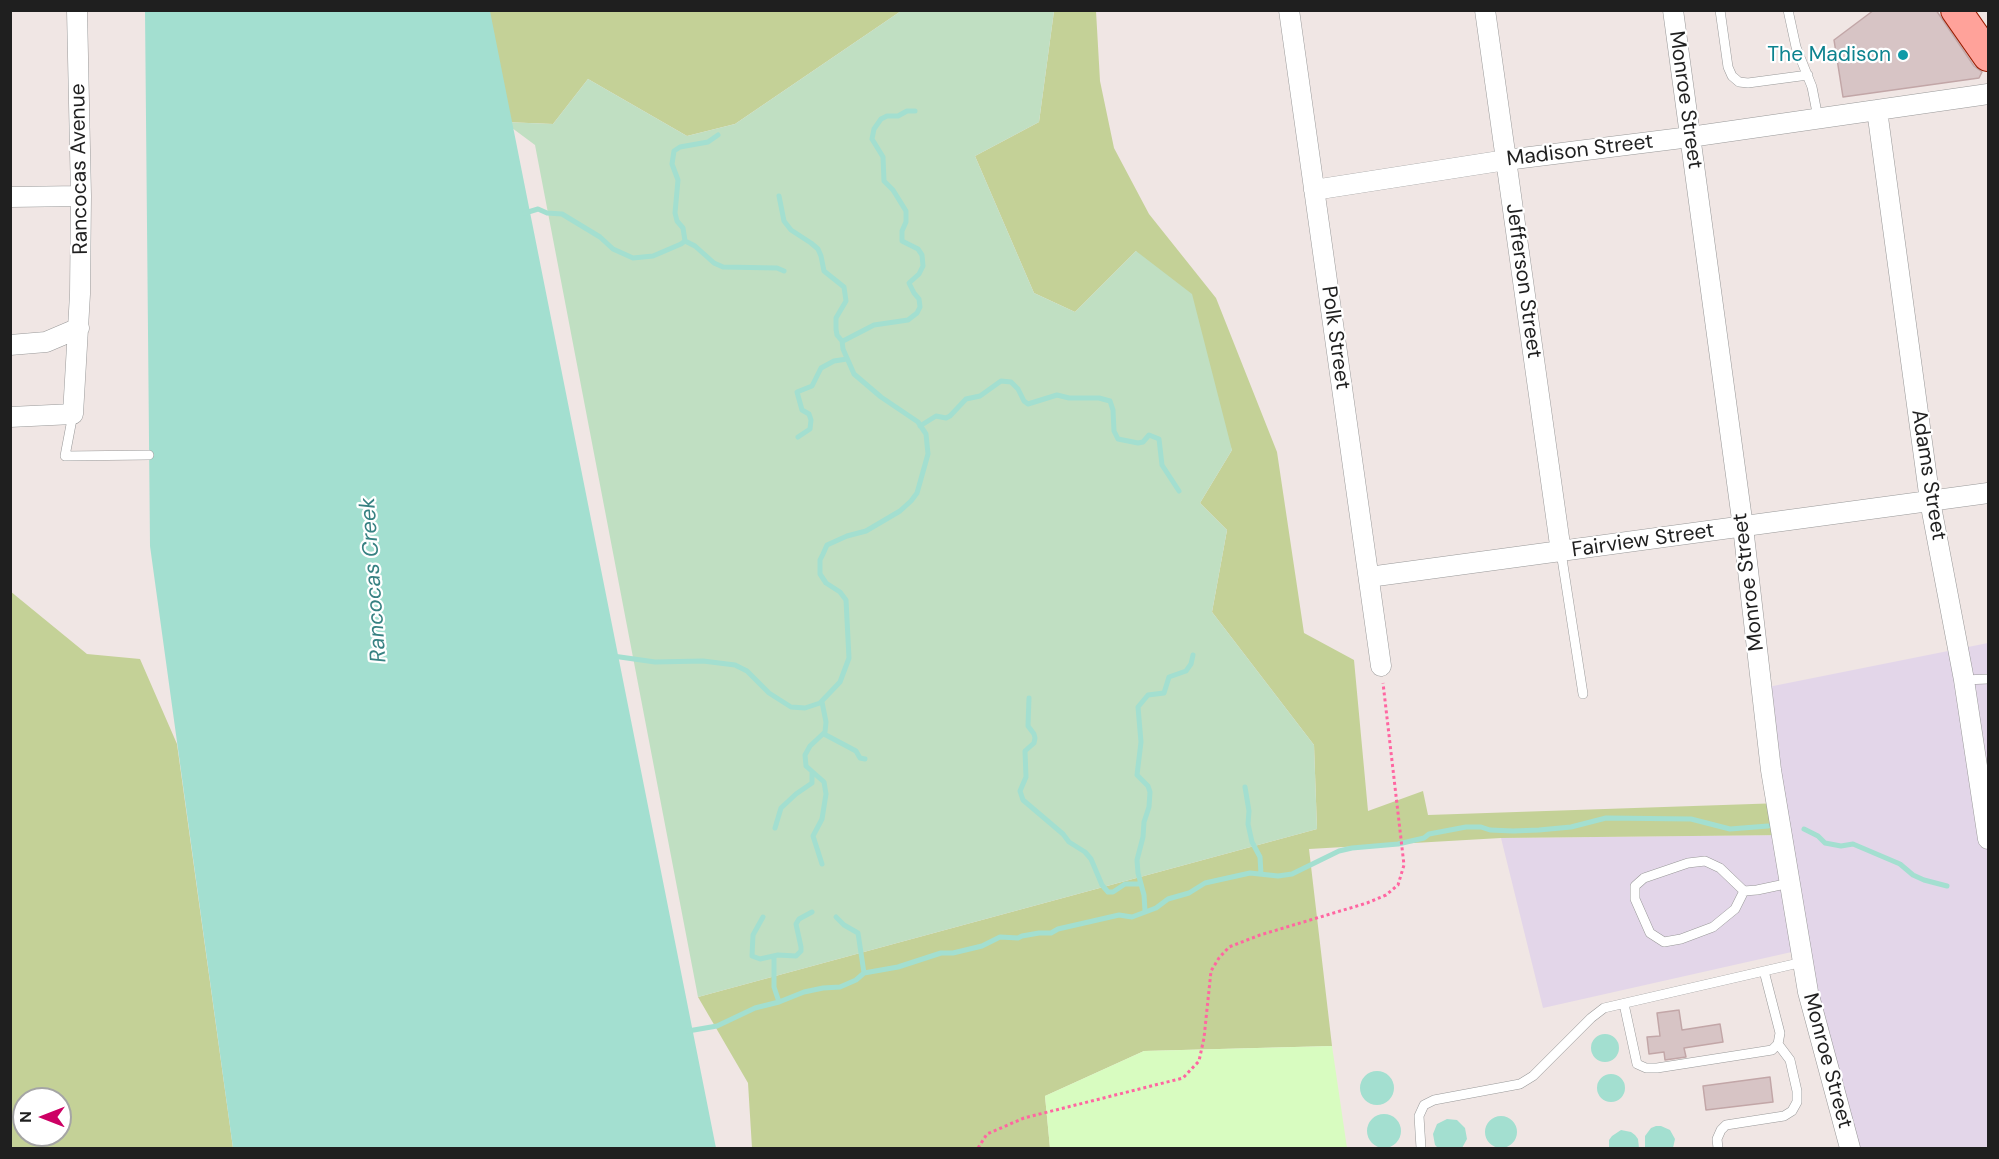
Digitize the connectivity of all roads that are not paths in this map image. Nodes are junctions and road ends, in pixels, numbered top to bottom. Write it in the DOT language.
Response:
graph roads {
  1 [pos="77,10"];
  2 [pos="1289,10"];
  3 [pos="1485,10"];
  4 [pos="1673,10"];
  5 [pos="1720,10"];
  6 [pos="1788,10"];
  7 [pos="1956,10"];
  8 [pos="1974,10"];
  9 [pos="1989,32"];
  10 [pos="1989,56"];
  11 [pos="1808,75"];
  12 [pos="1989,94"];
  13 [pos="1877,110"];
  14 [pos="1818,118"];
  15 [pos="1690,137"];
  16 [pos="1506,160"];
  17 [pos="1314,190"];
  18 [pos="81,196"];
  19 [pos="10,197"];
  20 [pos="79,328"];
  21 [pos="10,345"];
  22 [pos="74,414"];
  23 [pos="10,417"];
  24 [pos="149,455"];
  25 [pos="1989,493"];
  26 [pos="1930,501"];
  27 [pos="1743,527"];
  28 [pos="1561,552"];
  29 [pos="1369,577"];
  30 [pos="1381,666"];
  31 [pos="1989,679"];
  32 [pos="1964,680"];
  33 [pos="1583,694"];
  34 [pos="1989,839"];
  35 [pos="1790,883"];
  36 [pos="1744,891"];
  37 [pos="1803,962"];
  38 [pos="1764,971"];
  39 [pos="1624,1004"];
  40 [pos="1778,1044"];
  41 [pos="1421,1149"];
  42 [pos="1718,1149"];
  43 [pos="1850,1149"];
  1 -- 18 [label="street, Rancocas Avenue"];
  2 -- 17 [label="street, Polk Street"];
  3 -- 16 [label="street, Jefferson Street"];
  4 -- 15 [label="street, Monroe Street"];
  5 -- 11 [label="lane"];
  6 -- 11 [label="lane"];
  7 -- 10 [label="main road"];
  8 -- 9 [label="main road"];
  11 -- 14 [label="lane"];
  12 -- 13 [label="street, Madison Street"];
  13 -- 14 [label="street, Madison Street"];
  13 -- 26 [label="street, Adams Street"];
  14 -- 15 [label="street, Madison Street"];
  15 -- 16 [label="street, Madison Street"];
  15 -- 27 [label="street, Monroe Street"];
  16 -- 17 [label="street, Madison Street"];
  16 -- 28 [label="street, Jefferson Street"];
  17 -- 29 [label="street, Polk Street"];
  18 -- 19 [label="street"];
  18 -- 20 [label="street, Rancocas Avenue"];
  20 -- 21 [label="street"];
  20 -- 22 [label="street, Rancocas Avenue"];
  22 -- 23 [label="street"];
  22 -- 24 [label="lane"];
  25 -- 26 [label="street, Fairview Street"];
  26 -- 27 [label="street, Fairview Street"];
  26 -- 32 [label="street, Adams Street"];
  27 -- 28 [label="street, Fairview Street"];
  27 -- 35 [label="street, Monroe Street"];
  28 -- 29 [label="street, Fairview Street"];
  28 -- 33 [label="lane"];
  29 -- 30 [label="street, Polk Street"];
  31 -- 32 [label="lane"];
  32 -- 34 [label="street, Adams Street"];
  35 -- 36 [label="lane"];
  35 -- 37 [label="street, Monroe Street"];
  36 -- 36 [label="lane"];
  37 -- 38 [label="lane"];
  37 -- 43 [label="street, Monroe Street"];
  38 -- 39 [label="lane"];
  38 -- 40 [label="lane"];
  39 -- 40 [label="lane"];
  39 -- 41 [label="lane"];
  40 -- 42 [label="lane"];
}
